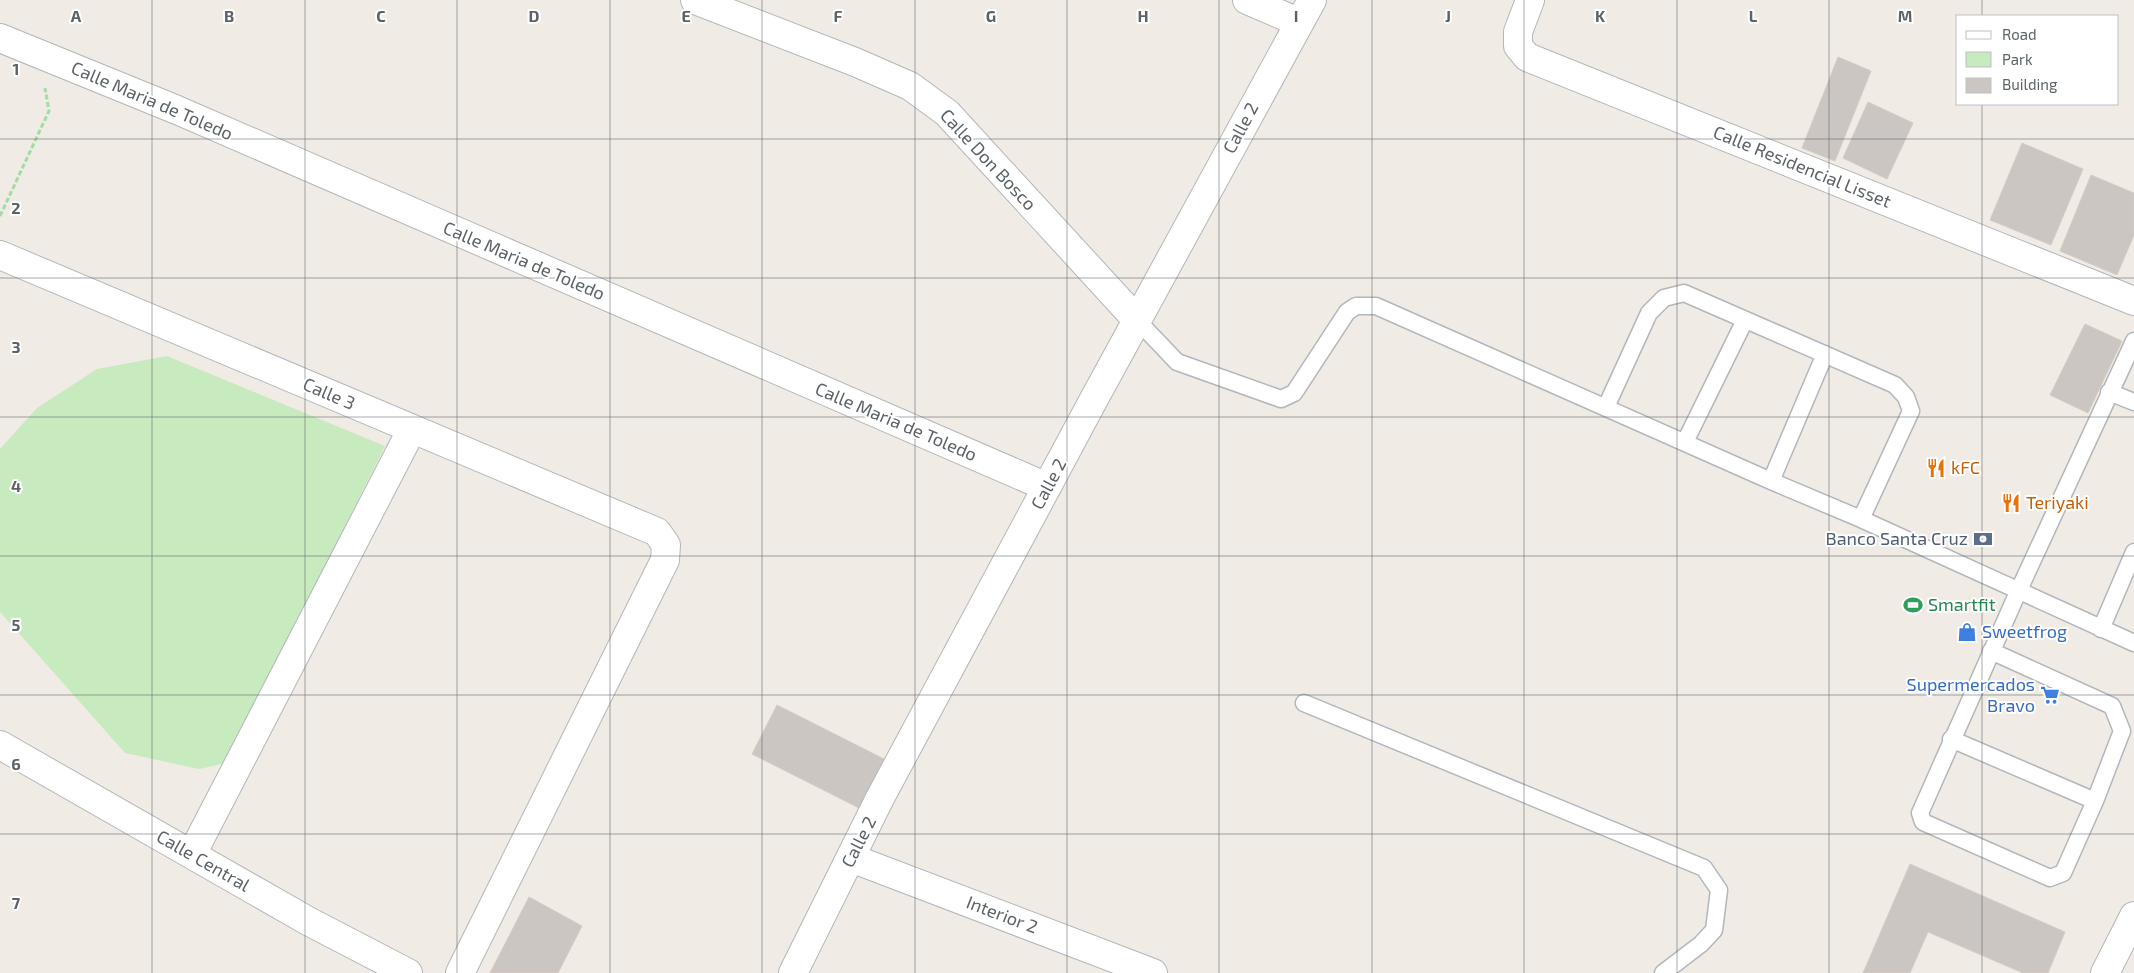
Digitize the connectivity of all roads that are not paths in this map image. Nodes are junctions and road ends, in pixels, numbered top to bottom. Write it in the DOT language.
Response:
graph roads {
  1 [pos="695,0"];
  2 [pos="1247,0"];
  3 [pos="1530,0"];
  4 [pos="1305,11"];
  5 [pos="0,38"];
  6 [pos="0,255"];
  7 [pos="2134,301"];
  8 [pos="1137,320"];
  9 [pos="1745,320"];
  10 [pos="2134,341"];
  11 [pos="1824,354"];
  12 [pos="2109,392"];
  13 [pos="2134,402"];
  14 [pos="1606,407"];
  15 [pos="412,429"];
  16 [pos="1685,442"];
  17 [pos="1771,481"];
  18 [pos="1047,488"];
  19 [pos="1861,518"];
  20 [pos="2134,552"];
  21 [pos="2018,592"];
  22 [pos="2102,629"];
  23 [pos="2134,643"];
  24 [pos="1991,651"];
  25 [pos="1304,704"];
  26 [pos="1951,739"];
  27 [pos="0,745"];
  28 [pos="2095,801"];
  29 [pos="192,854"];
  30 [pos="851,858"];
  31 [pos="2134,916"];
  32 [pos="408,973"];
  33 [pos="460,973"];
  34 [pos="793,973"];
  35 [pos="1153,973"];
  36 [pos="1664,973"];
  37 [pos="2105,973"];
  1 -- 8 [label="street, Calle Don Bosco"];
  2 -- 4 [label="street"];
  3 -- 7 [label="street, Calle Residencial Lisset"];
  4 -- 8 [label="street, Calle 2"];
  5 -- 18 [label="street, Calle Maria de Toledo"];
  6 -- 15 [label="street, Calle 3"];
  8 -- 14 [label="lane"];
  8 -- 18 [label="street, Calle 2"];
  9 -- 11 [label="lane"];
  9 -- 14 [label="lane"];
  9 -- 16 [label="lane"];
  10 -- 12 [label="lane"];
  11 -- 17 [label="lane"];
  11 -- 19 [label="lane"];
  12 -- 13 [label="lane"];
  12 -- 21 [label="lane"];
  14 -- 16 [label="lane"];
  15 -- 29 [label="street"];
  15 -- 33 [label="street, Calle 3"];
  16 -- 17 [label="lane"];
  17 -- 19 [label="lane"];
  18 -- 30 [label="street, Calle 2"];
  19 -- 21 [label="lane"];
  20 -- 22 [label="lane"];
  21 -- 22 [label="lane"];
  21 -- 24 [label="lane"];
  22 -- 23 [label="lane"];
  24 -- 26 [label="lane"];
  24 -- 28 [label="lane"];
  25 -- 36 [label="lane"];
  26 -- 28 [label="lane"];
  26 -- 28 [label="lane"];
  27 -- 29 [label="street, Calle Central"];
  29 -- 32 [label="street, Calle Central"];
  30 -- 34 [label="street, Calle 2"];
  30 -- 35 [label="street, Interior 2"];
  31 -- 37 [label="street"];
}
